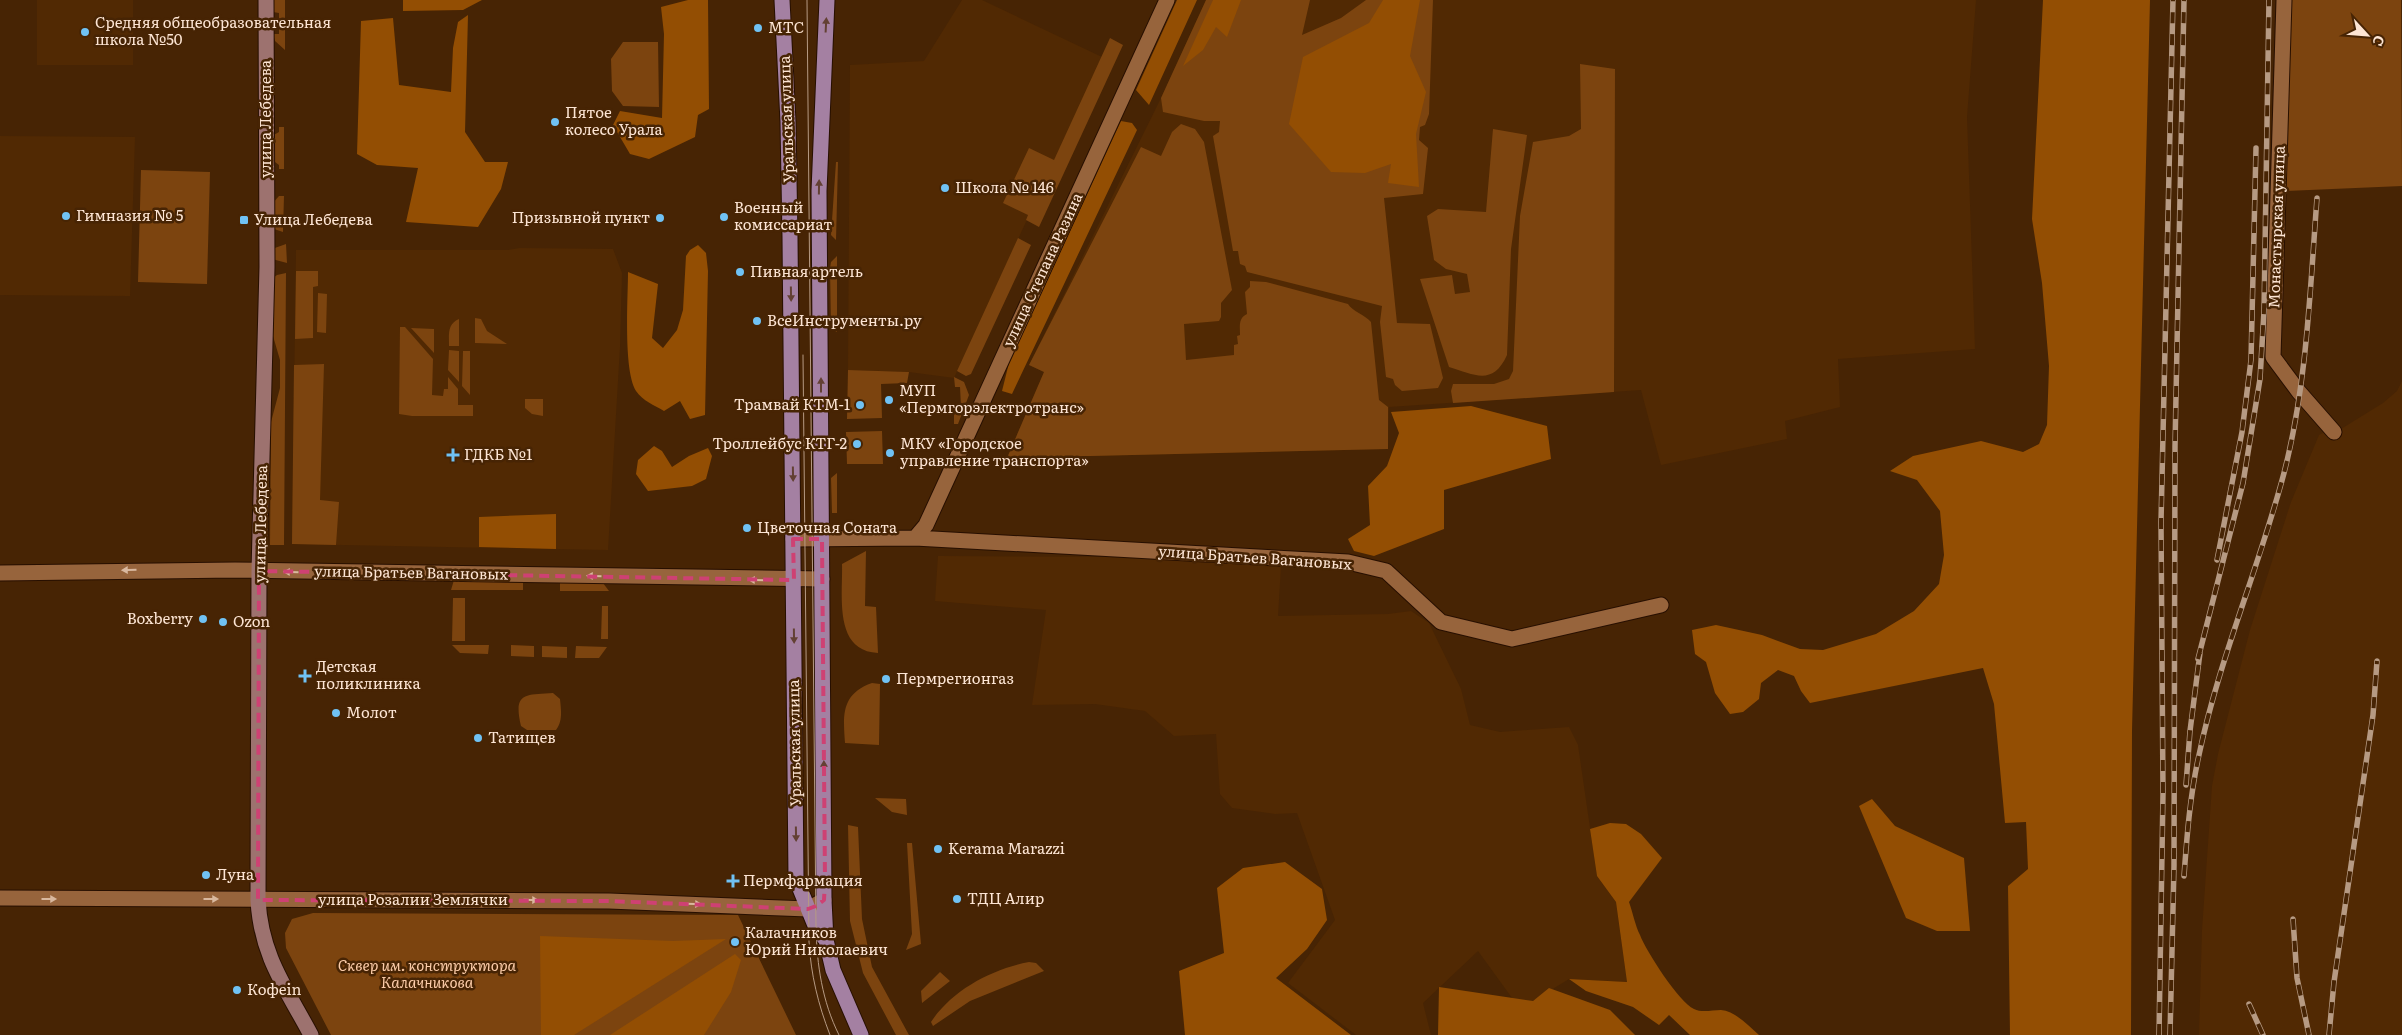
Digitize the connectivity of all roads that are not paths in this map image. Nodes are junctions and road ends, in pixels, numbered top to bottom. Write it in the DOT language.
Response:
graph roads {
  1 [pos="266,0"];
  2 [pos="782,0"];
  3 [pos="827,0"];
  4 [pos="1168,0"];
  5 [pos="2284,0"];
  6 [pos="2334,432"];
  7 [pos="915,538"];
  8 [pos="793,539"];
  9 [pos="822,539"];
  10 [pos="259,571"];
  11 [pos="0,573"];
  12 [pos="822,579"];
  13 [pos="794,580"];
  14 [pos="1661,605"];
  15 [pos="0,898"];
  16 [pos="258,900"];
  17 [pos="824,900"];
  18 [pos="808,909"];
  19 [pos="826,940"];
  20 [pos="311,1035"];
  21 [pos="862,1035"];
  1 -- 10 [label="street, улица Лебедева"];
  2 -- 8 [label="main road, Уральская улица, one-way"];
  9 -- 3 [label="main road, Уральская улица, one-way"];
  4 -- 7 [label="street, улица Степана Разина"];
  5 -- 6 [label="street, Монастырская улица"];
  7 -- 9 [label="street, улица Братьев Вагановых"];
  7 -- 14 [label="street, улица Братьев Вагановых"];
  8 -- 9 [label="street"];
  8 -- 13 [label="main road, Уральская улица"];
  9 -- 12 [label="main road, Уральская улица"];
  10 -- 11 [label="street, улица Братьев Вагановых, one-way"];
  13 -- 10 [label="street, улица Братьев Вагановых, one-way"];
  10 -- 16 [label="street, улица Лебедева"];
  12 -- 13 [label="street, улица Братьев Вагановых"];
  17 -- 12 [label="main road, Уральская улица, one-way"];
  13 -- 18 [label="main road, Уральская улица, one-way"];
  15 -- 16 [label="street, улица Розалии Землячки, one-way"];
  16 -- 18 [label="street, улица Розалии Землячки, one-way"];
  16 -- 20 [label="street, улица Лебедева"];
  17 -- 18 [label="street"];
  17 -- 19 [label="main road, Уральская улица"];
  18 -- 19 [label="main road, Уральская улица"];
  19 -- 21 [label="main road, Уральская улица"];
}
